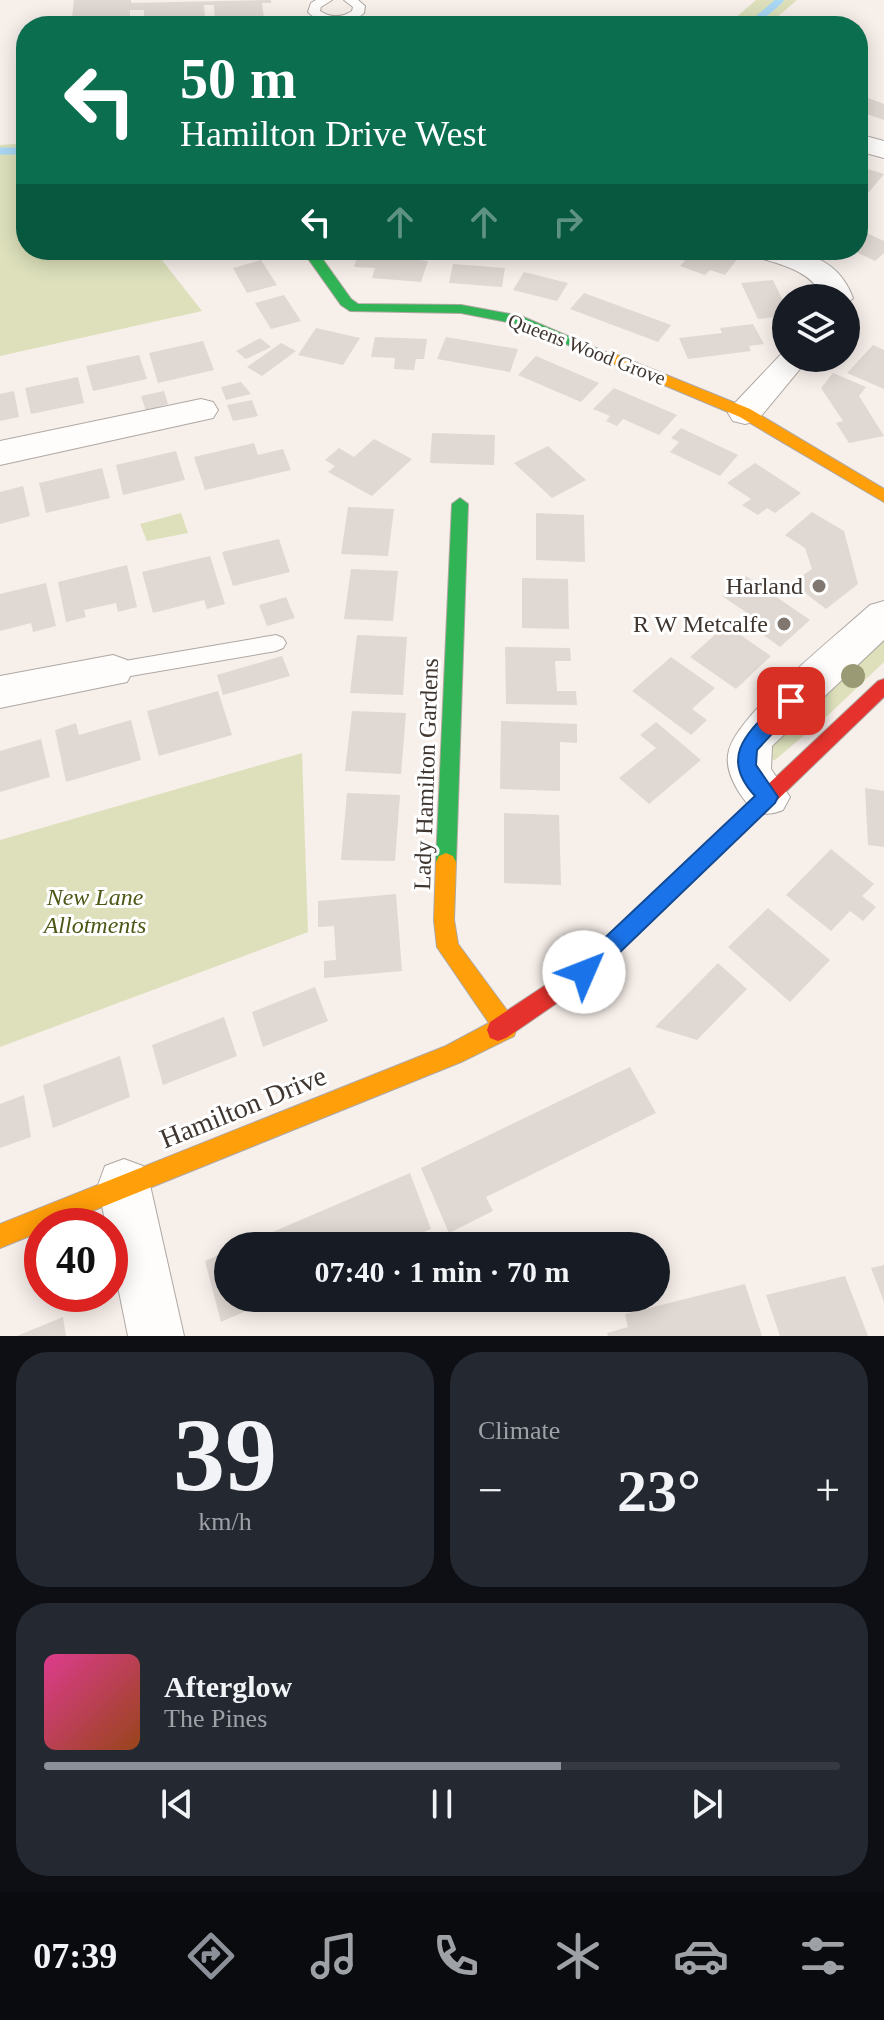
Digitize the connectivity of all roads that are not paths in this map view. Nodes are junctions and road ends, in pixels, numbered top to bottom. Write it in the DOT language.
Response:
graph roads {
  1 [pos="326,0"];
  2 [pos="350,0"];
  3 [pos="319,16"];
  4 [pos="351,16"];
  5 [pos="316,260"];
  6 [pos="788,260"];
  7 [pos="834,284"];
  8 [pos="781,372"];
  9 [pos="201,410"];
  10 [pos="745,413"];
  11 [pos="0,453"];
  12 [pos="884,496"];
  13 [pos="460,504"];
  14 [pos="884,616"];
  15 [pos="276,643"];
  16 [pos="113,671"];
  17 [pos="884,686"];
  18 [pos="0,692"];
  19 [pos="768,797"];
  20 [pos="506,1028"];
  21 [pos="124,1185"];
  22 [pos="0,1236"];
  23 [pos="156,1336"];
  1 -- 3 [label="lane"];
  2 -- 4 [label="lane"];
  5 -- 10 [label="street, Queens Wood Grove"];
  6 -- 7 [label="street"];
  8 -- 10 [label="street"];
  9 -- 11 [label="street"];
  10 -- 12 [label="street, Queens Wood Grove"];
  13 -- 20 [label="street, Lady Hamilton Gardens"];
  14 -- 19 [label="street"];
  15 -- 16 [label="lane"];
  16 -- 18 [label="street"];
  17 -- 19 [label="street, Hamilton Drive"];
  19 -- 20 [label="street, Hamilton Drive"];
  20 -- 21 [label="street, Hamilton Drive"];
  21 -- 22 [label="street, Hamilton Drive"];
  21 -- 23 [label="street"];
}
